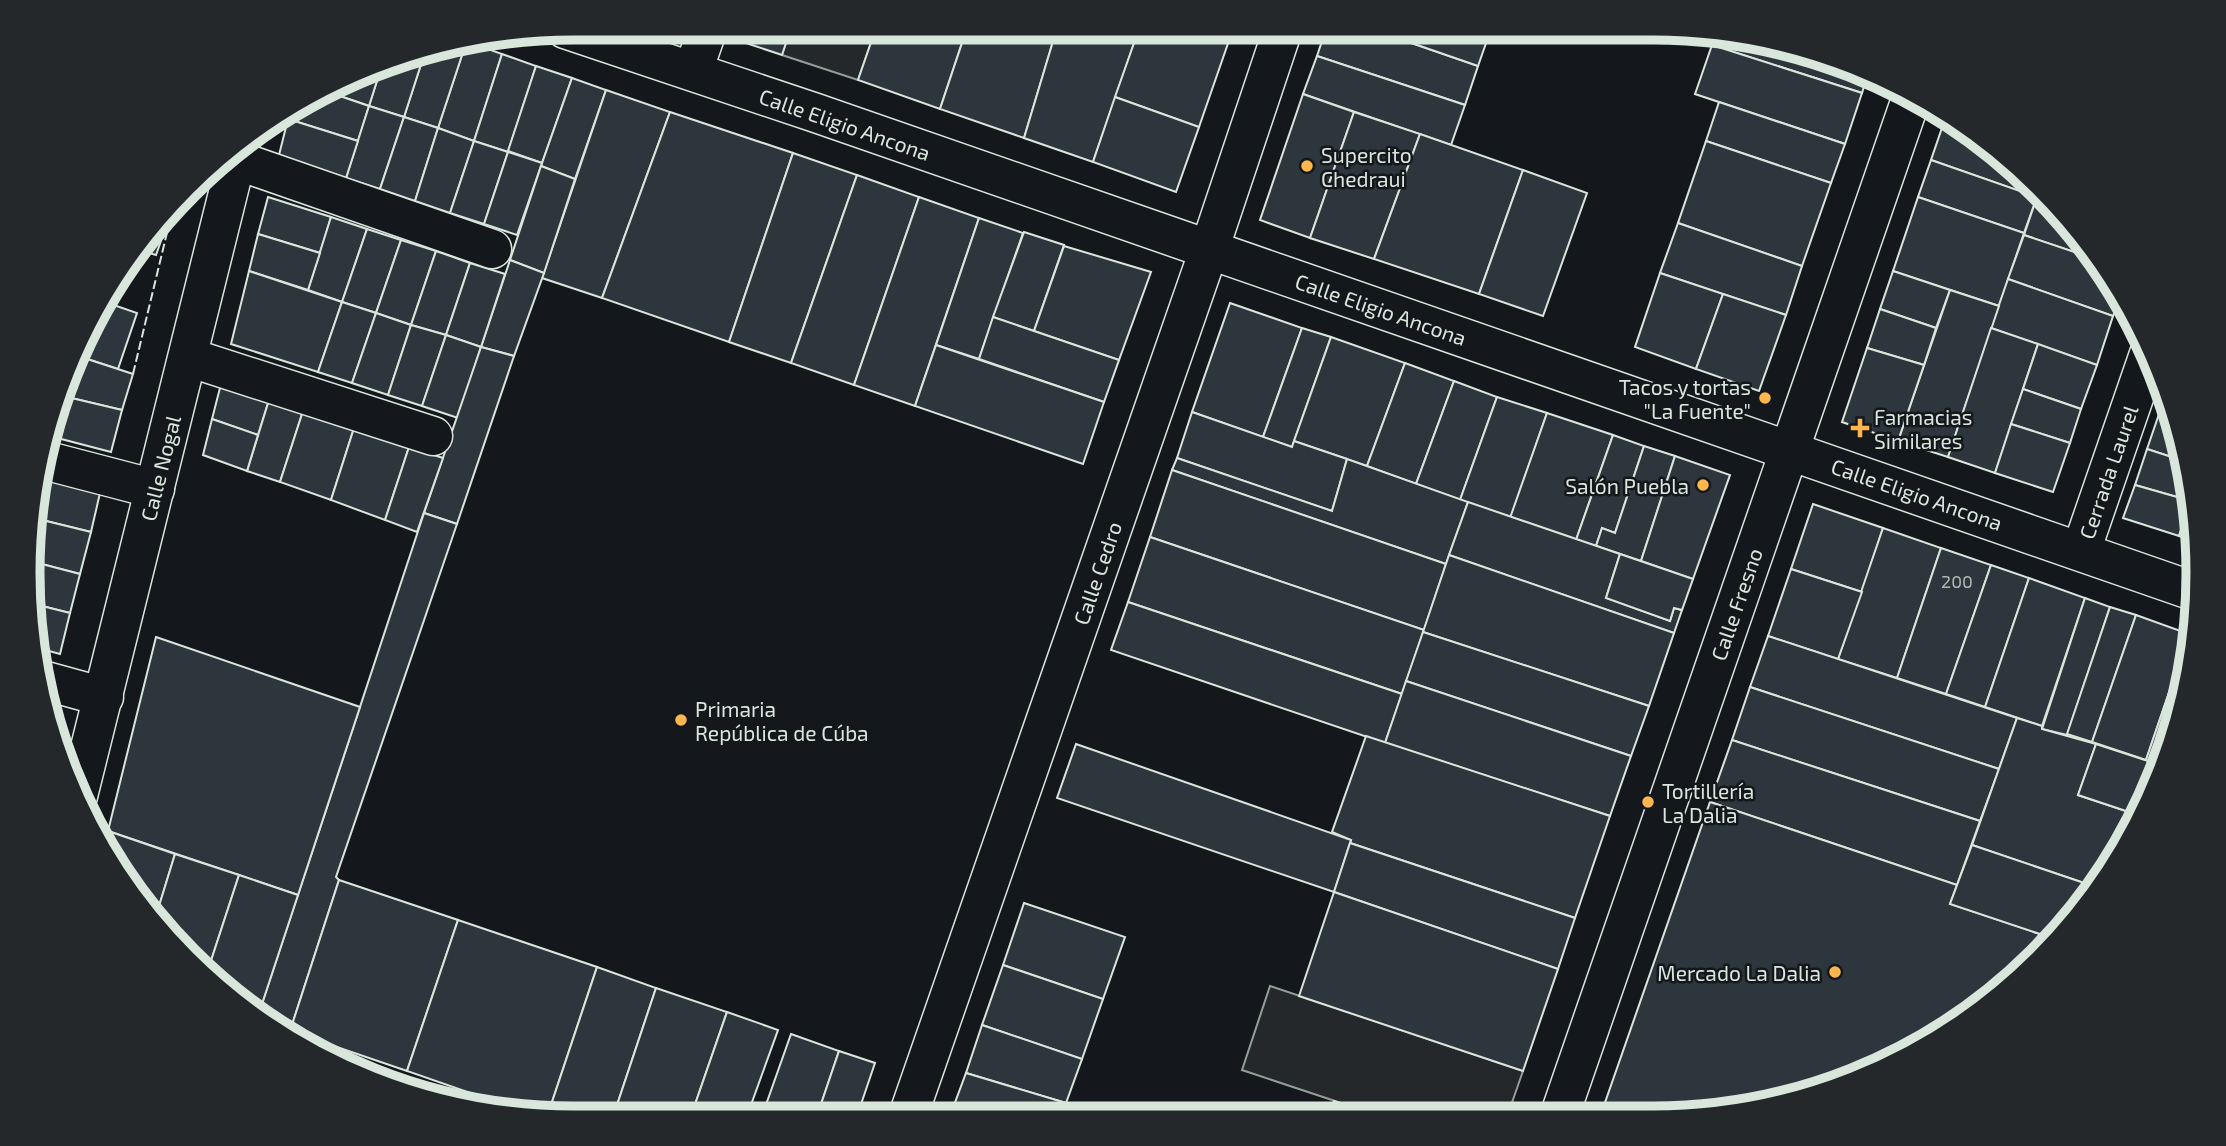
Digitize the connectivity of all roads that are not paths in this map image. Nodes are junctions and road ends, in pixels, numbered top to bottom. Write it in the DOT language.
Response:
graph roads {
  1 [pos="599,40"];
  2 [pos="704,40"];
  3 [pos="1279,40"];
  4 [pos="693,71"];
  5 [pos="1908,106"];
  6 [pos="246,153"];
  7 [pos="236,160"];
  8 [pos="492,249"];
  9 [pos="1209,250"];
  10 [pos="188,357"];
  11 [pos="2144,367"];
  12 [pos="433,436"];
  13 [pos="1789,449"];
  14 [pos="52,462"];
  15 [pos="155,489"];
  16 [pos="2081,551"];
  17 [pos="2186,588"];
  18 [pos="51,682"];
  19 [pos="104,697"];
  20 [pos="82,780"];
  21 [pos="911,1106"];
  22 [pos="1563,1106"];
  1 -- 4 [label="street, Calle Eligio Ancona"];
  2 -- 4 [label="street"];
  3 -- 9 [label="street, Calle Cedro"];
  4 -- 9 [label="street, Calle Eligio Ancona"];
  5 -- 13 [label="street, Calle Fresno"];
  6 -- 8 [label="street"];
  7 -- 10 [label="street, Calle Nogal"];
  9 -- 13 [label="street, Calle Eligio Ancona"];
  9 -- 21 [label="street, Calle Cedro"];
  10 -- 12 [label="street"];
  10 -- 15 [label="street, Calle Nogal"];
  11 -- 16 [label="street, Cerrada Laurel"];
  13 -- 16 [label="street, Calle Eligio Ancona"];
  13 -- 22 [label="street, Calle Fresno"];
  14 -- 15 [label="street"];
  15 -- 19 [label="street, Calle Nogal"];
  16 -- 17 [label="street, Calle Eligio Ancona"];
  18 -- 19 [label="street"];
  19 -- 20 [label="street, Calle Nogal"];
}
